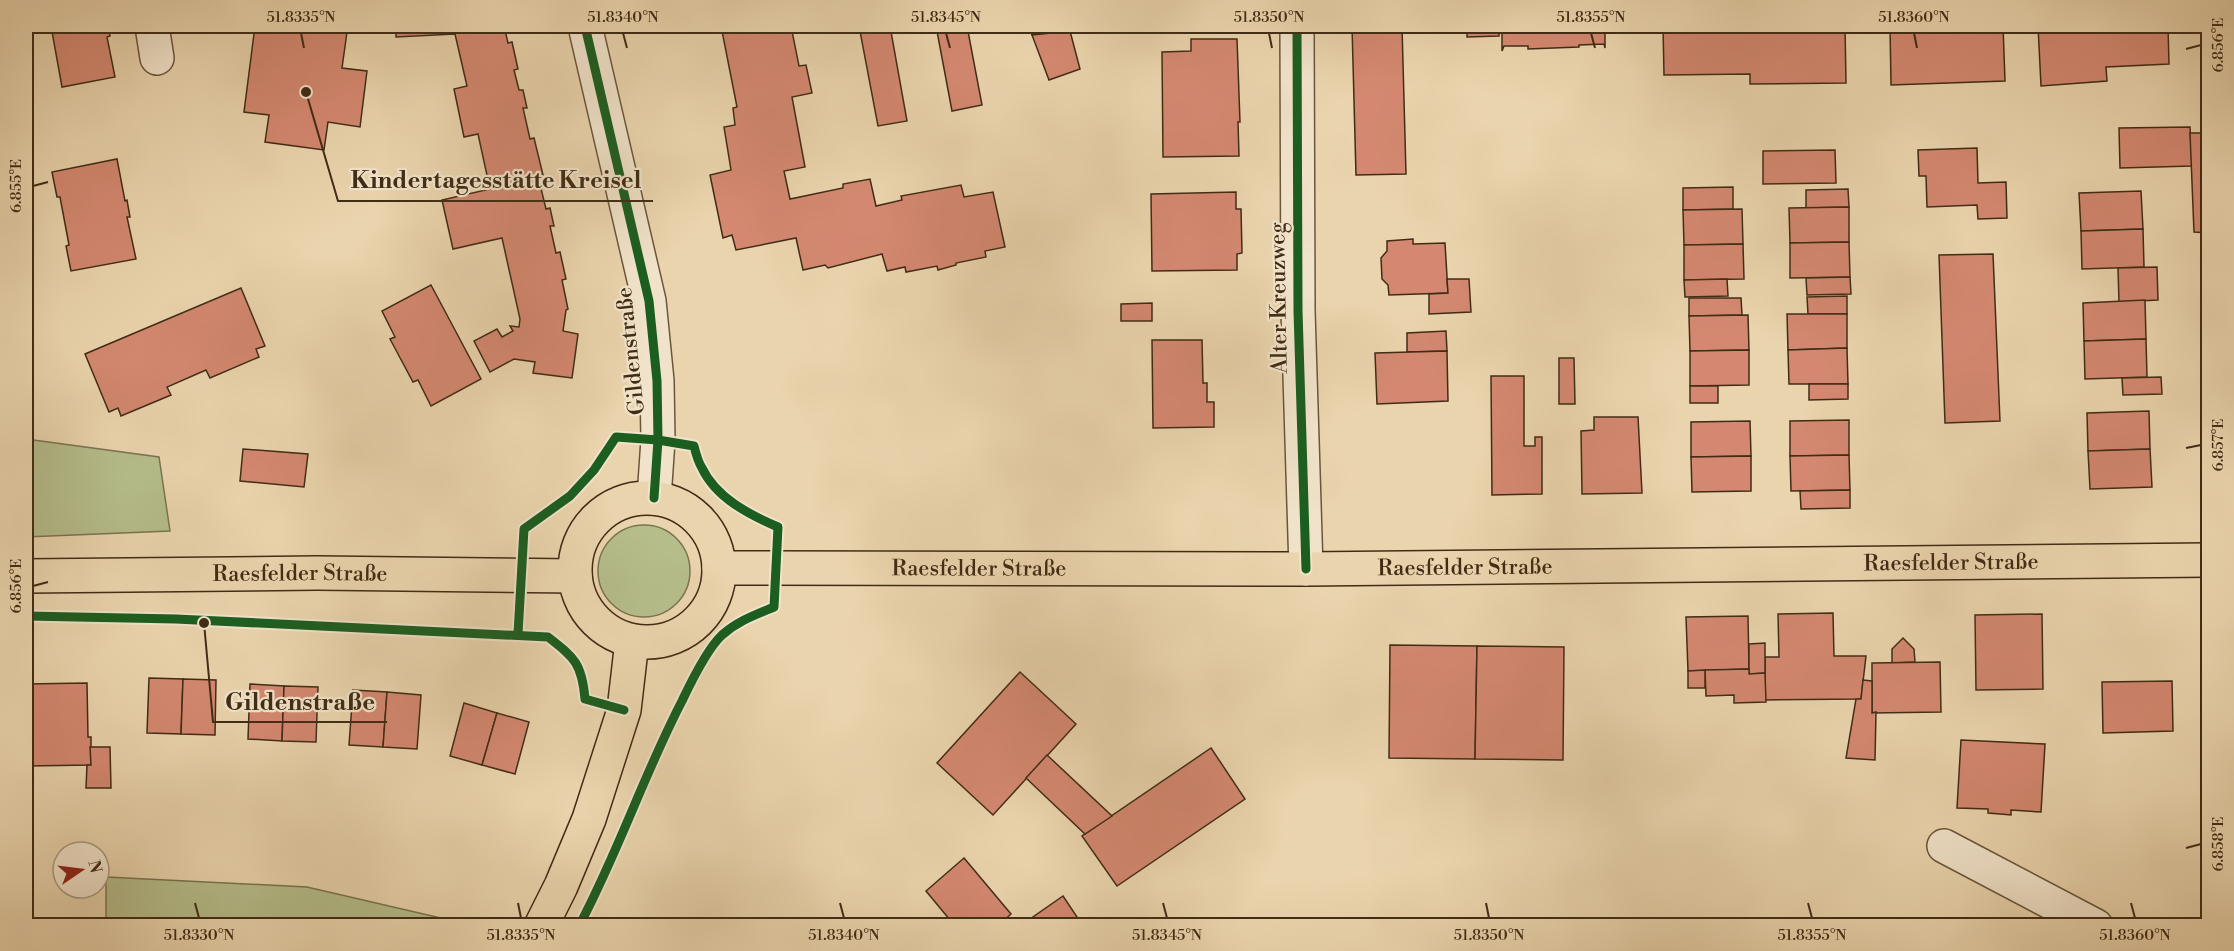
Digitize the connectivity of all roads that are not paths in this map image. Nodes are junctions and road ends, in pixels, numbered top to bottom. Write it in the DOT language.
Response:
graph roads {
  1 [pos="152,26"];
  2 [pos="585,26"];
  3 [pos="1297,26"];
  4 [pos="157,58"];
  5 [pos="654,498"];
  6 [pos="2208,560"];
  7 [pos="720,568"];
  8 [pos="1306,569"];
  9 [pos="26,576"];
  10 [pos="575,576"];
  11 [pos="632,640"];
  12 [pos="1944,846"];
  13 [pos="541,926"];
  14 [pos="2096,926"];
  1 -- 4 [label="street"];
  2 -- 5 [label="street, Gildenstraße"];
  3 -- 8 [label="street, Alter Kreuzweg"];
  5 -- 7 [label="main road"];
  5 -- 10 [label="main road"];
  6 -- 8 [label="main road, Raesfelder Straße"];
  7 -- 8 [label="main road, Raesfelder Straße"];
  7 -- 11 [label="main road"];
  9 -- 10 [label="main road, Raesfelder Straße"];
  10 -- 11 [label="main road"];
  11 -- 13 [label="main road"];
  12 -- 14 [label="street"];
}
